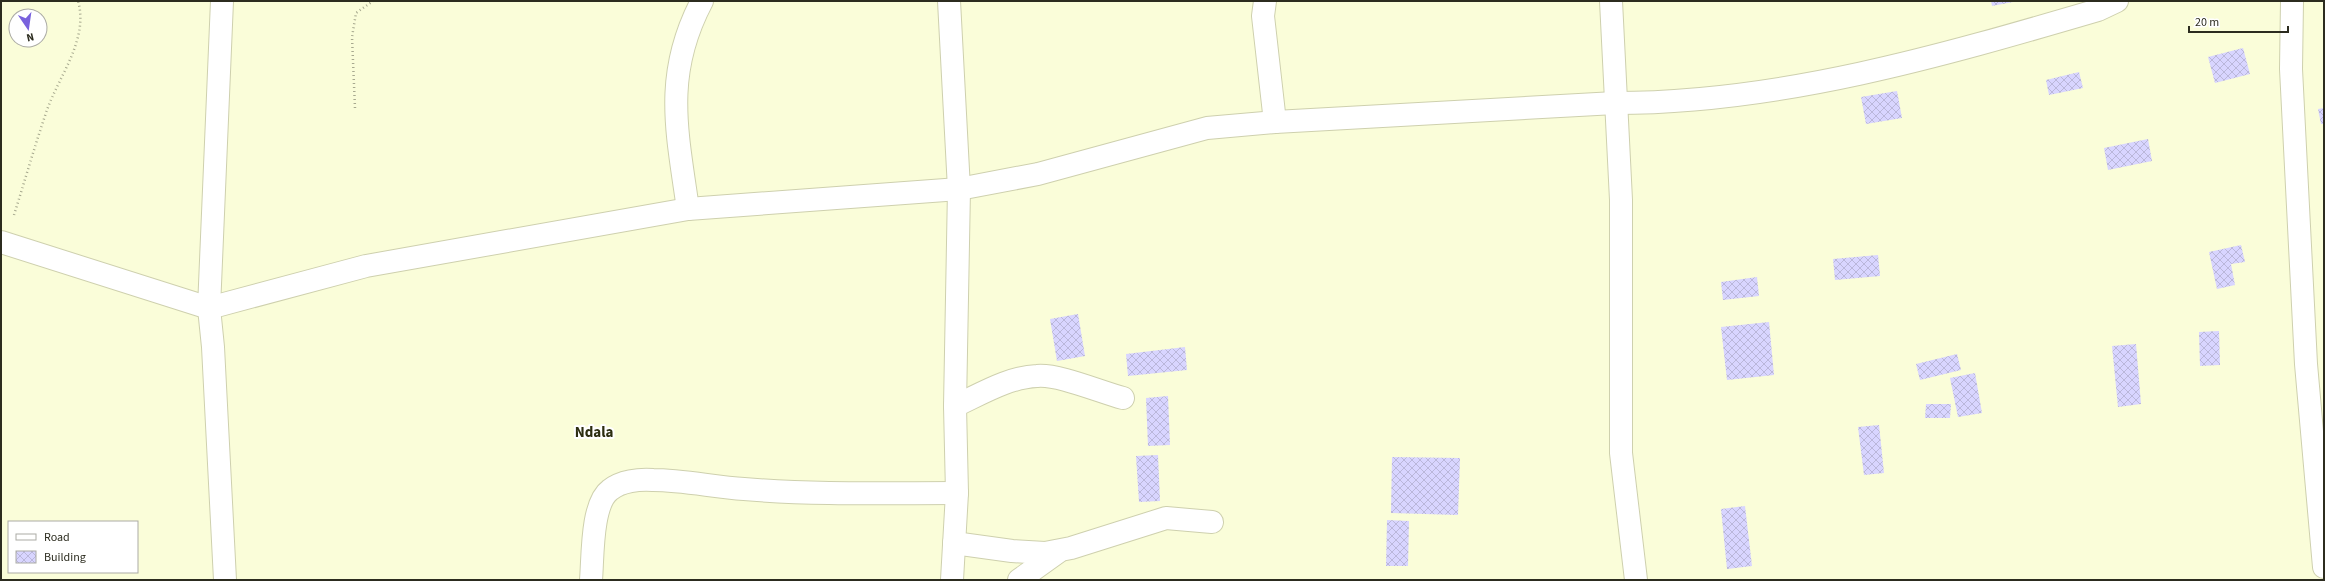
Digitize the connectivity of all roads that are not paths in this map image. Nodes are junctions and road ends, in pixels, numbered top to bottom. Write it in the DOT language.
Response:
graph roads {
  1 [pos="222,1"];
  2 [pos="702,1"];
  3 [pos="949,1"];
  4 [pos="1265,1"];
  5 [pos="1611,1"];
  6 [pos="2117,1"];
  7 [pos="2292,1"];
  8 [pos="1615,103"];
  9 [pos="1275,122"];
  10 [pos="959,189"];
  11 [pos="688,209"];
  12 [pos="3,242"];
  13 [pos="209,308"];
  14 [pos="1123,398"];
  15 [pos="955,406"];
  16 [pos="957,493"];
  17 [pos="1212,522"];
  18 [pos="954,543"];
  19 [pos="1058,552"];
  20 [pos="2324,567"];
  21 [pos="225,580"];
  22 [pos="591,580"];
  23 [pos="952,580"];
  24 [pos="1019,580"];
  25 [pos="1636,580"];
  1 -- 13 [label="street"];
  2 -- 11 [label="street"];
  3 -- 10 [label="street"];
  4 -- 9 [label="street"];
  5 -- 8 [label="street"];
  6 -- 8 [label="street"];
  7 -- 20 [label="street"];
  8 -- 9 [label="street"];
  8 -- 25 [label="street"];
  9 -- 10 [label="street"];
  10 -- 11 [label="street"];
  10 -- 15 [label="street"];
  11 -- 13 [label="street"];
  12 -- 13 [label="street"];
  13 -- 21 [label="street"];
  14 -- 15 [label="street"];
  15 -- 16 [label="street"];
  16 -- 18 [label="street"];
  16 -- 22 [label="street"];
  17 -- 19 [label="street"];
  18 -- 19 [label="street"];
  18 -- 23 [label="street"];
  19 -- 24 [label="street"];
}
